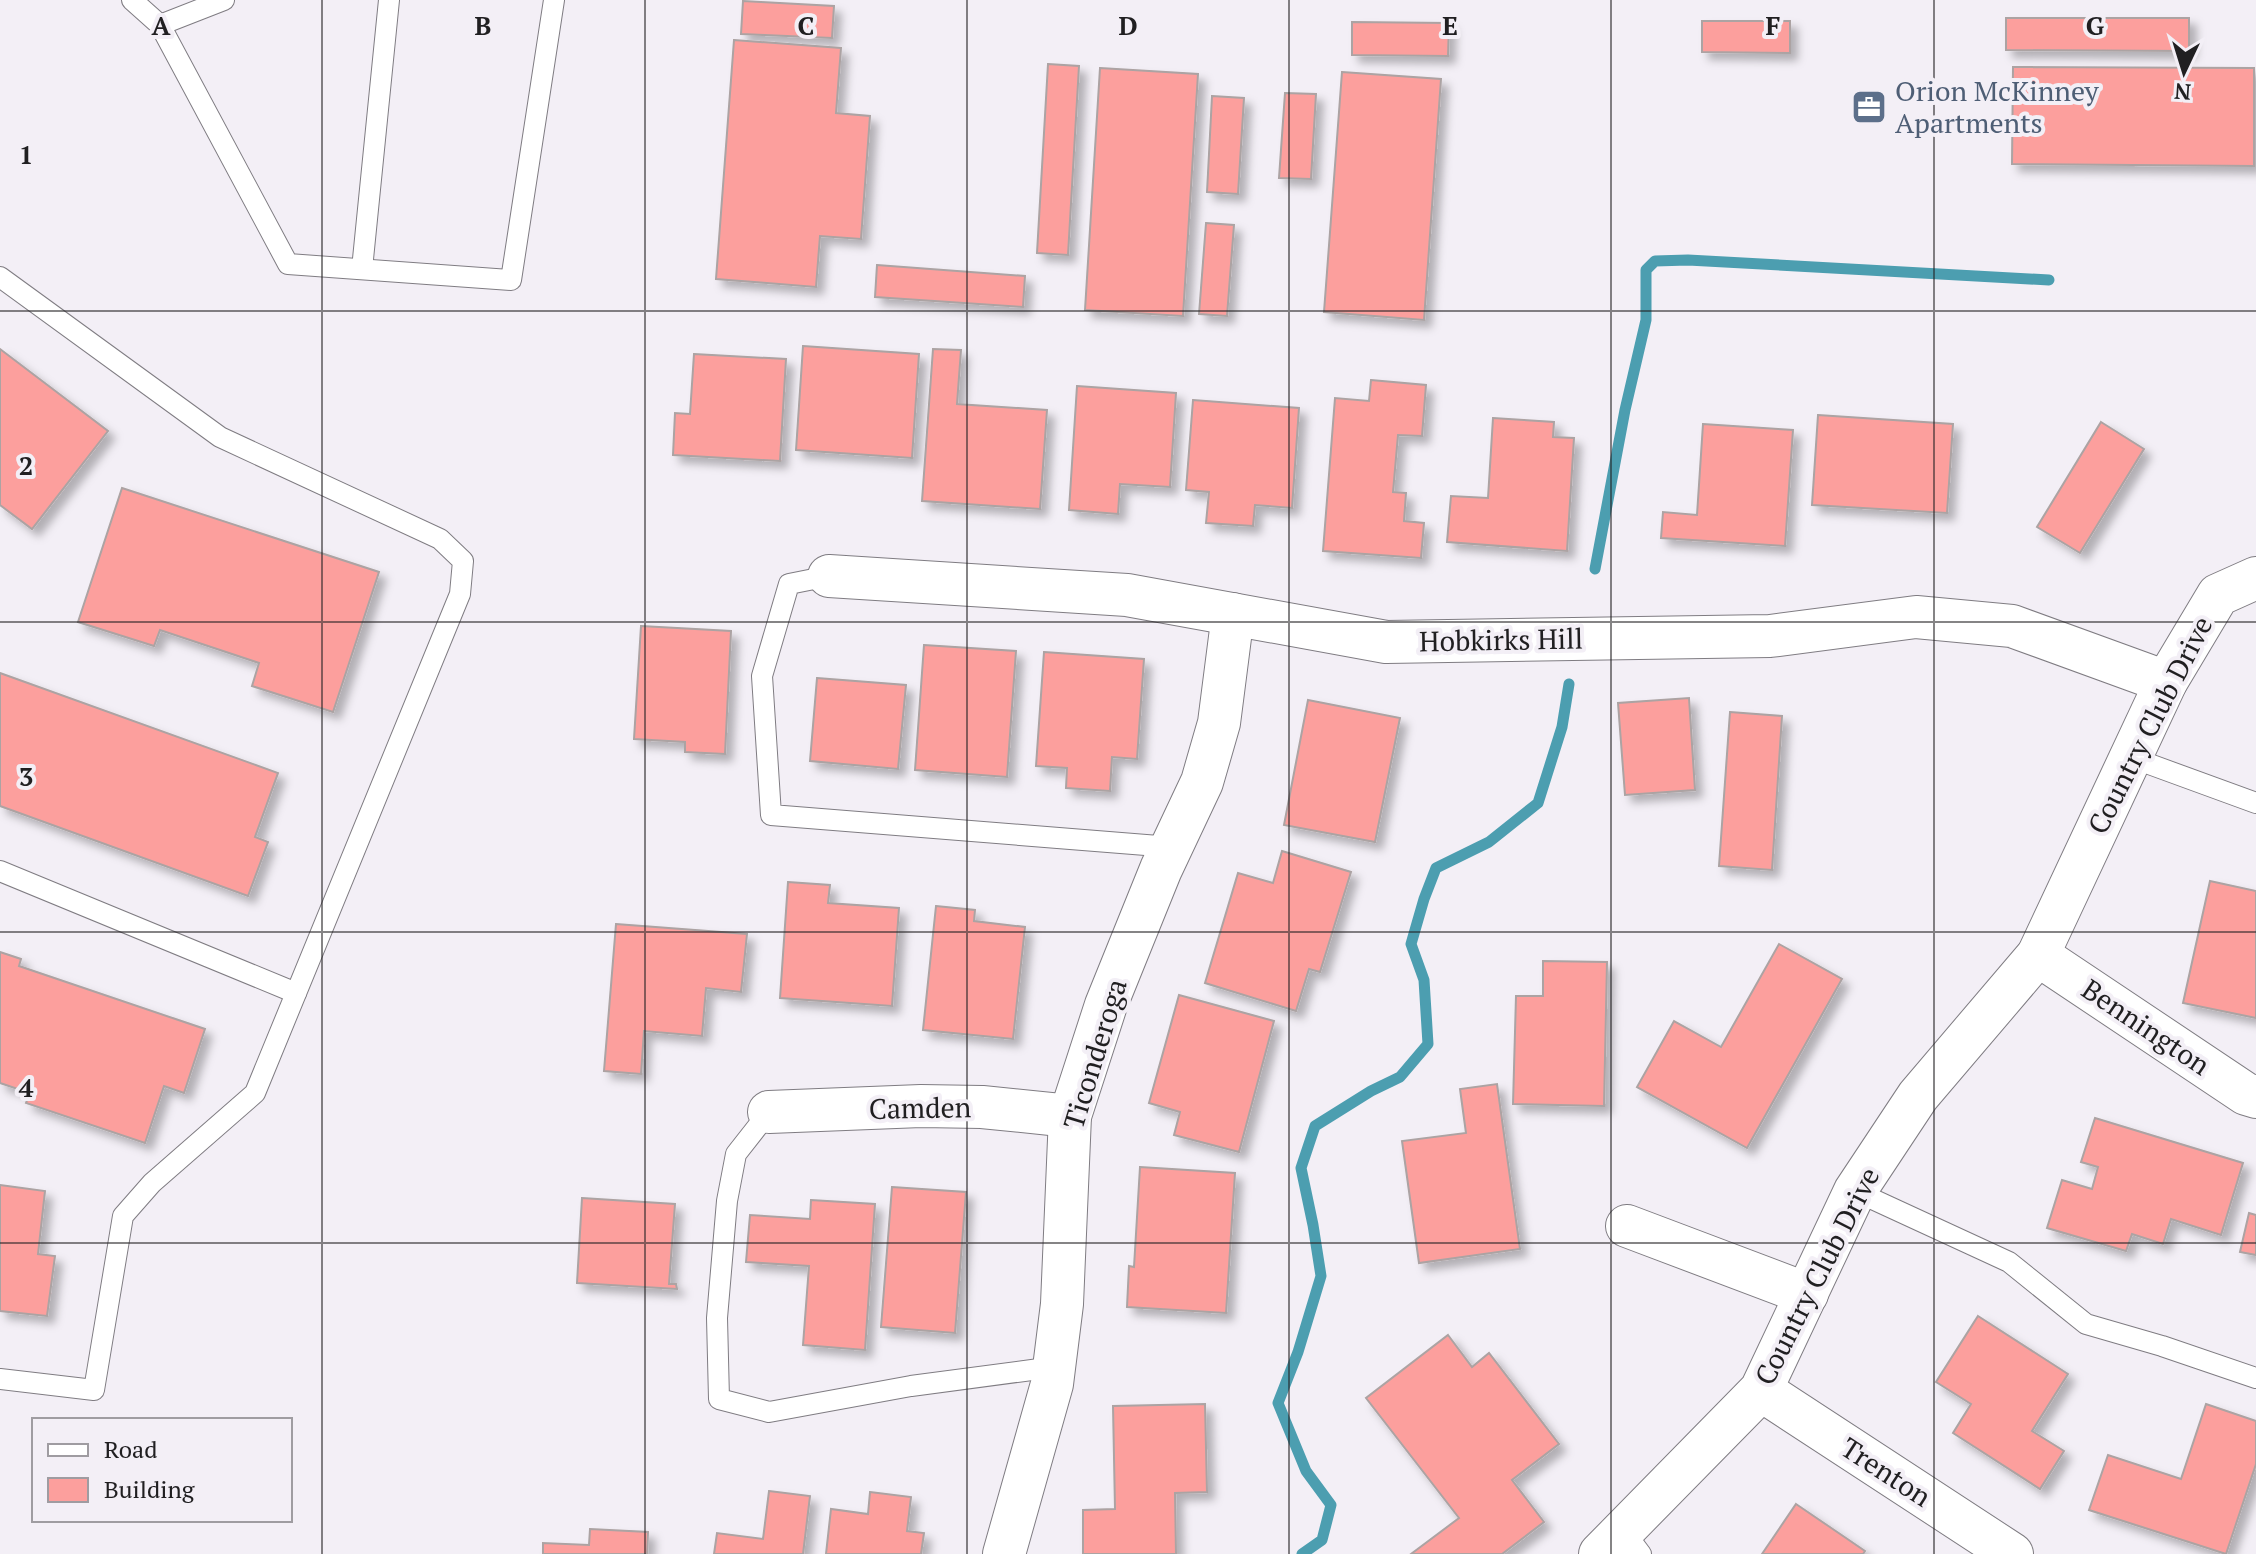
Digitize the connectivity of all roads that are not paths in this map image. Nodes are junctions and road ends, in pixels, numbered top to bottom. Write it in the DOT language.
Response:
graph roads {
  1 [pos="132,0"];
  2 [pos="224,0"];
  3 [pos="389,0"];
  4 [pos="554,0"];
  5 [pos="160,25"];
  6 [pos="362,269"];
  7 [pos="0,277"];
  8 [pos="829,576"];
  9 [pos="2256,578"];
  10 [pos="1233,614"];
  11 [pos="2166,682"];
  12 [pos="2130,757"];
  13 [pos="2256,803"];
  14 [pos="1171,847"];
  15 [pos="0,871"];
  16 [pos="2038,955"];
  17 [pos="296,993"];
  18 [pos="2256,1097"];
  19 [pos="769,1112"];
  20 [pos="1070,1116"];
  21 [pos="1855,1191"];
  22 [pos="1627,1226"];
  23 [pos="1807,1294"];
  24 [pos="1054,1367"];
  25 [pos="2256,1378"];
  26 [pos="0,1379"];
  27 [pos="1761,1390"];
  28 [pos="1622,1546"];
  29 [pos="1004,1554"];
  30 [pos="2012,1554"];
  1 -- 5 [label="lane"];
  2 -- 5 [label="lane"];
  3 -- 6 [label="lane"];
  4 -- 6 [label="lane"];
  5 -- 6 [label="lane"];
  7 -- 17 [label="lane"];
  8 -- 10 [label="street, Hobkirks Hill"];
  8 -- 14 [label="lane"];
  9 -- 11 [label="street, Country Club Drive"];
  10 -- 11 [label="street, Hobkirks Hill"];
  10 -- 14 [label="street, Ticonderoga"];
  11 -- 12 [label="street, Country Club Drive"];
  12 -- 13 [label="lane"];
  12 -- 16 [label="street, Country Club Drive"];
  14 -- 20 [label="street, Ticonderoga"];
  15 -- 17 [label="lane"];
  16 -- 18 [label="street, Bennington"];
  16 -- 21 [label="street, Country Club Drive"];
  17 -- 26 [label="lane"];
  19 -- 20 [label="street, Camden"];
  19 -- 24 [label="lane"];
  20 -- 24 [label="street, Ticonderoga"];
  21 -- 23 [label="street, Country Club Drive"];
  21 -- 25 [label="lane"];
  22 -- 23 [label="street"];
  23 -- 27 [label="street, Country Club Drive"];
  24 -- 29 [label="street, Ticonderoga"];
  27 -- 28 [label="street, Country Club Drive"];
  27 -- 30 [label="street, Trenton"];
}
